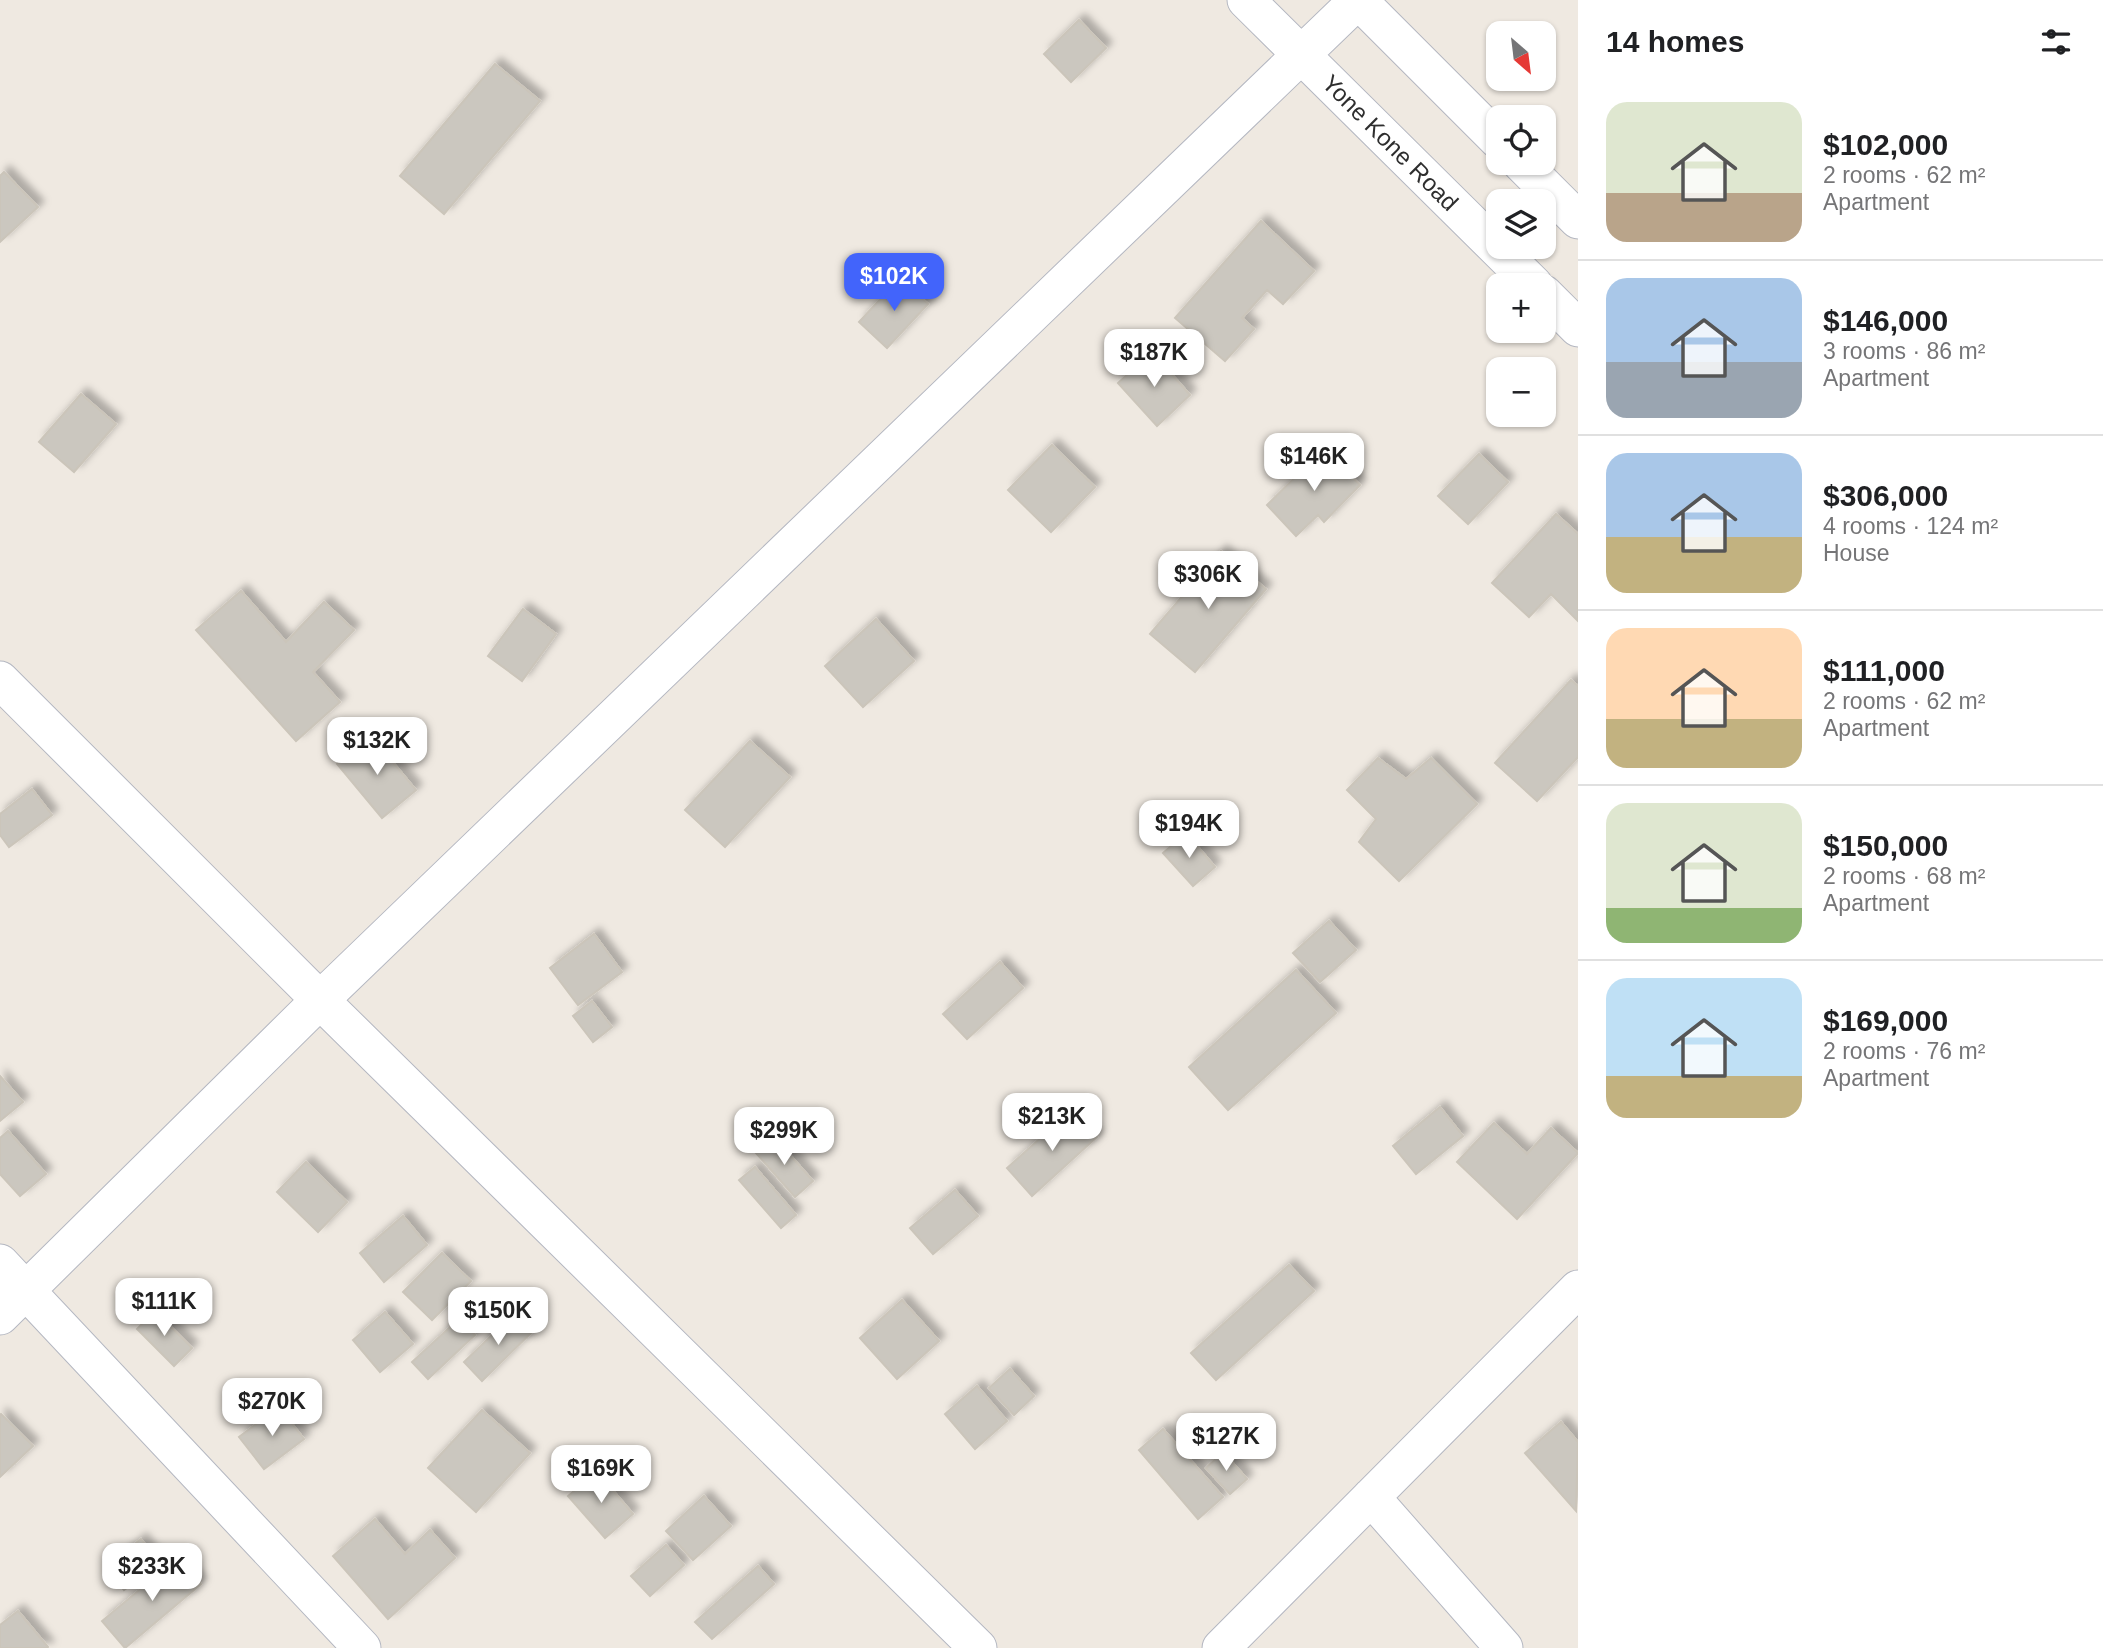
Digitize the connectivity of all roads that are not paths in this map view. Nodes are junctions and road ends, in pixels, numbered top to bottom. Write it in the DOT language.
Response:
graph roads {
  1 [pos="1246,0"];
  2 [pos="1358,0"];
  3 [pos="1301,55"];
  4 [pos="1486,128"];
  5 [pos="1533,175"];
  6 [pos="1578,220"];
  7 [pos="1522,273"];
  8 [pos="1556,306"];
  9 [pos="1578,328"];
  10 [pos="0,680"];
  11 [pos="320,1000"];
  12 [pos="0,1263"];
  13 [pos="1578,1289"];
  14 [pos="27,1290"];
  15 [pos="0,1316"];
  16 [pos="1371,1497"];
  17 [pos="362,1648"];
  18 [pos="978,1648"];
  19 [pos="1221,1648"];
  20 [pos="1504,1648"];
  1 -- 3 [label="street, Yone Kone Road"];
  2 -- 3 [label="street"];
  2 -- 4 [label="street"];
  3 -- 7 [label="street, Yone Kone Road"];
  3 -- 11 [label="street"];
  5 -- 6 [label="street"];
  8 -- 9 [label="street"];
  10 -- 11 [label="street"];
  11 -- 14 [label="street"];
  11 -- 18 [label="street"];
  12 -- 14 [label="street"];
  13 -- 16 [label="street"];
  14 -- 15 [label="street"];
  14 -- 17 [label="street"];
  16 -- 19 [label="street"];
  16 -- 20 [label="street"];
}
